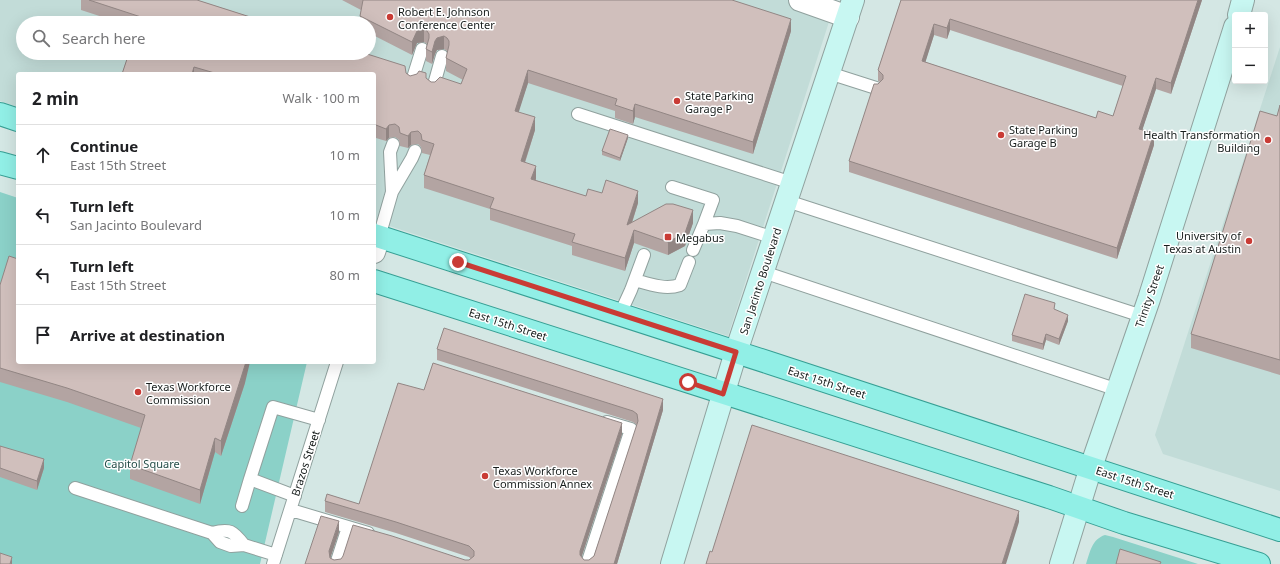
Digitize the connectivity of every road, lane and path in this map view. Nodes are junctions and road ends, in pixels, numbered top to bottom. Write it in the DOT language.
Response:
graph roads {
  1 [pos="800,0"];
  2 [pos="1244,0"];
  3 [pos="850,8"];
  4 [pos="1240,12"];
  5 [pos="1232,36"];
  6 [pos="422,50"];
  7 [pos="442,56"];
  8 [pos="829,73"];
  9 [pos="412,81"];
  10 [pos="433,88"];
  11 [pos="876,88"];
  12 [pos="0,114"];
  13 [pos="578,114"];
  14 [pos="16,119"];
  15 [pos="393,144"];
  16 [pos="415,150"];
  17 [pos="0,163"];
  18 [pos="16,167"];
  19 [pos="672,187"];
  20 [pos="392,192"];
  21 [pos="789,192"];
  22 [pos="704,224"];
  23 [pos="774,238"];
  24 [pos="376,241"];
  25 [pos="644,255"];
  26 [pos="763,272"];
  27 [pos="635,280"];
  28 [pos="376,282"];
  29 [pos="620,314"];
  30 [pos="1142,316"];
  31 [pos="736,352"];
  32 [pos="336,364"];
  33 [pos="1118,390"];
  34 [pos="723,394"];
  35 [pos="593,417"];
  36 [pos="319,420"];
  37 [pos="1091,467"];
  38 [pos="250,480"];
  39 [pos="75,488"];
  40 [pos="295,496"];
  41 [pos="242,506"];
  42 [pos="1079,507"];
  43 [pos="291,510"];
  44 [pos="348,527"];
  45 [pos="1280,530"];
  46 [pos="378,535"];
  47 [pos="274,560"];
  48 [pos="336,564"];
  49 [pos="587,564"];
  50 [pos="672,564"];
  51 [pos="1061,564"];
  52 [pos="1259,564"];
  1 -- 3 [label="street"];
  2 -- 4 [label="main road"];
  3 -- 8 [label="main road, San Jacinto Boulevard"];
  5 -- 30 [label="main road, Trinity Street"];
  6 -- 9 [label="lane"];
  7 -- 10 [label="lane"];
  8 -- 11 [label="lane"];
  8 -- 21 [label="main road, San Jacinto Boulevard"];
  12 -- 14 [label="main road"];
  13 -- 21 [label="lane"];
  15 -- 20 [label="lane"];
  16 -- 20 [label="lane"];
  17 -- 18 [label="main road"];
  19 -- 22 [label="lane"];
  20 -- 24 [label="lane"];
  21 -- 23 [label="main road, San Jacinto Boulevard"];
  21 -- 30 [label="lane"];
  22 -- 23 [label="lane"];
  22 -- 27 [label="lane"];
  23 -- 26 [label="main road, San Jacinto Boulevard"];
  24 -- 29 [label="main road, East 15th Street"];
  25 -- 27 [label="lane"];
  26 -- 31 [label="main road, San Jacinto Boulevard"];
  26 -- 33 [label="lane"];
  27 -- 29 [label="lane"];
  28 -- 34 [label="main road, East 15th Street"];
  29 -- 31 [label="main road, East 15th Street"];
  30 -- 33 [label="main road, Trinity Street"];
  31 -- 34 [label="main road, San Jacinto Boulevard"];
  31 -- 37 [label="main road, East 15th Street"];
  32 -- 36 [label="lane, Brazos Street"];
  33 -- 37 [label="main road, Trinity Street"];
  34 -- 42 [label="main road, East 15th Street"];
  34 -- 50 [label="main road, San Jacinto Boulevard"];
  35 -- 49 [label="lane"];
  36 -- 38 [label="lane"];
  36 -- 40 [label="lane, Brazos Street"];
  37 -- 42 [label="main road, Trinity Street"];
  37 -- 45 [label="main road, East 15th Street"];
  38 -- 40 [label="lane"];
  38 -- 41 [label="lane"];
  39 -- 47 [label="lane"];
  40 -- 43 [label="lane, Brazos Street"];
  42 -- 51 [label="main road, Trinity Street"];
  42 -- 52 [label="main road, East 15th Street"];
  43 -- 44 [label="lane"];
  43 -- 47 [label="lane, Brazos Street"];
  44 -- 46 [label="lane"];
  44 -- 48 [label="lane"];
}
